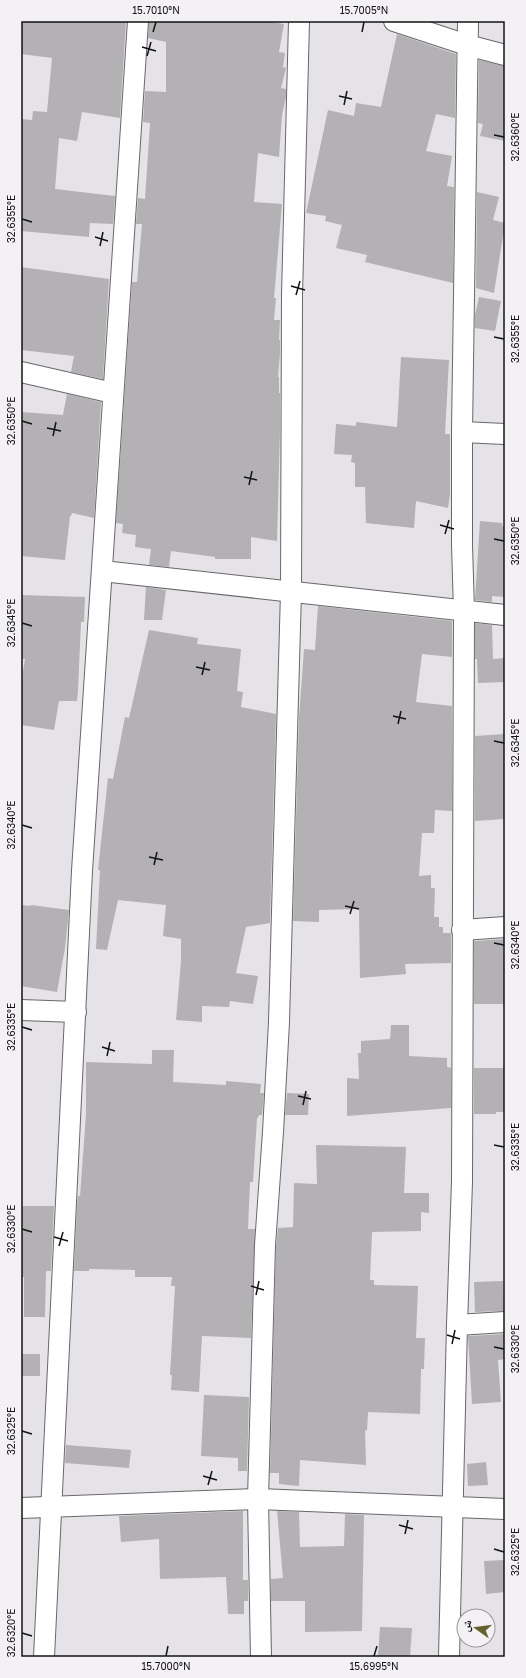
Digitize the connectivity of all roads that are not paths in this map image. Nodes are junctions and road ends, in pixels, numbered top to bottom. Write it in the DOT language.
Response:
graph roads {
  1 [pos="138,21"];
  2 [pos="299,21"];
  3 [pos="394,21"];
  4 [pos="468,21"];
  5 [pos="467,45"];
  6 [pos="505,55"];
  7 [pos="21,372"];
  8 [pos="113,393"];
  9 [pos="462,432"];
  10 [pos="505,434"];
  11 [pos="102,571"];
  12 [pos="291,592"];
  13 [pos="464,610"];
  14 [pos="505,615"];
  15 [pos="505,927"];
  16 [pos="462,930"];
  17 [pos="21,1010"];
  18 [pos="76,1012"];
  19 [pos="505,1322"];
  20 [pos="457,1325"];
  21 [pos="258,1499"];
  22 [pos="51,1506"];
  23 [pos="452,1507"];
  24 [pos="21,1508"];
  25 [pos="505,1509"];
  26 [pos="44,1657"];
  27 [pos="260,1657"];
  28 [pos="449,1657"];
  1 -- 8 [label="street"];
  2 -- 12 [label="street"];
  3 -- 5 [label="street"];
  4 -- 5 [label="street"];
  5 -- 6 [label="street"];
  5 -- 9 [label="street"];
  7 -- 8 [label="street"];
  8 -- 11 [label="street"];
  9 -- 10 [label="street"];
  9 -- 13 [label="street"];
  11 -- 12 [label="street"];
  11 -- 18 [label="street"];
  12 -- 13 [label="street"];
  12 -- 21 [label="street"];
  13 -- 14 [label="street"];
  13 -- 16 [label="street"];
  15 -- 16 [label="street"];
  16 -- 20 [label="street"];
  17 -- 18 [label="street"];
  18 -- 22 [label="street"];
  19 -- 20 [label="street"];
  20 -- 23 [label="street"];
  21 -- 22 [label="street"];
  21 -- 23 [label="street"];
  21 -- 27 [label="street"];
  22 -- 24 [label="street"];
  22 -- 26 [label="street"];
  23 -- 25 [label="street"];
  23 -- 28 [label="street"];
}
